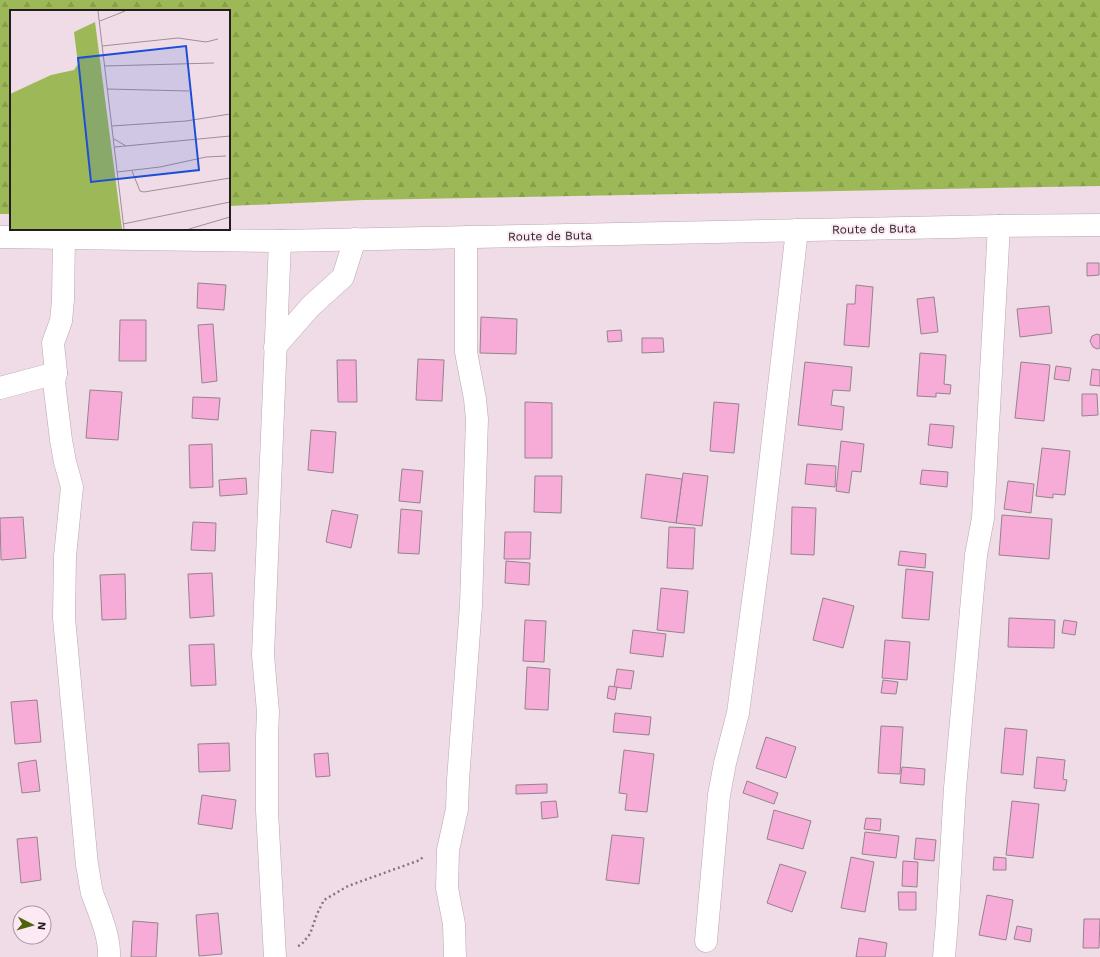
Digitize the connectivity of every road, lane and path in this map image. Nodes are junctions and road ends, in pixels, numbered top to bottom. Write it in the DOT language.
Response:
graph roads {
  1 [pos="1100,225"];
  2 [pos="999,226"];
  3 [pos="797,230"];
  4 [pos="0,237"];
  5 [pos="64,237"];
  6 [pos="466,238"];
  7 [pos="355,239"];
  8 [pos="280,240"];
  9 [pos="276,347"];
  10 [pos="56,373"];
  11 [pos="0,388"];
  12 [pos="426,855"];
  13 [pos="706,941"];
  14 [pos="275,952"];
  15 [pos="108,957"];
  16 [pos="455,957"];
  17 [pos="944,957"];
  1 -- 2 [label="main road, Route de Buta"];
  2 -- 3 [label="main road, Route de Buta"];
  2 -- 17 [label="main road"];
  3 -- 6 [label="main road, Route de Buta"];
  3 -- 13 [label="main road"];
  4 -- 5 [label="main road, Route de Buta"];
  5 -- 8 [label="main road, Route de Buta"];
  5 -- 10 [label="main road"];
  6 -- 7 [label="main road, Route de Buta"];
  6 -- 16 [label="main road"];
  7 -- 8 [label="main road, Route de Buta"];
  7 -- 9 [label="main road"];
  8 -- 9 [label="main road"];
  9 -- 14 [label="main road"];
  10 -- 11 [label="main road"];
  10 -- 15 [label="main road"];
  12 -- 14 [label="path"];
}
